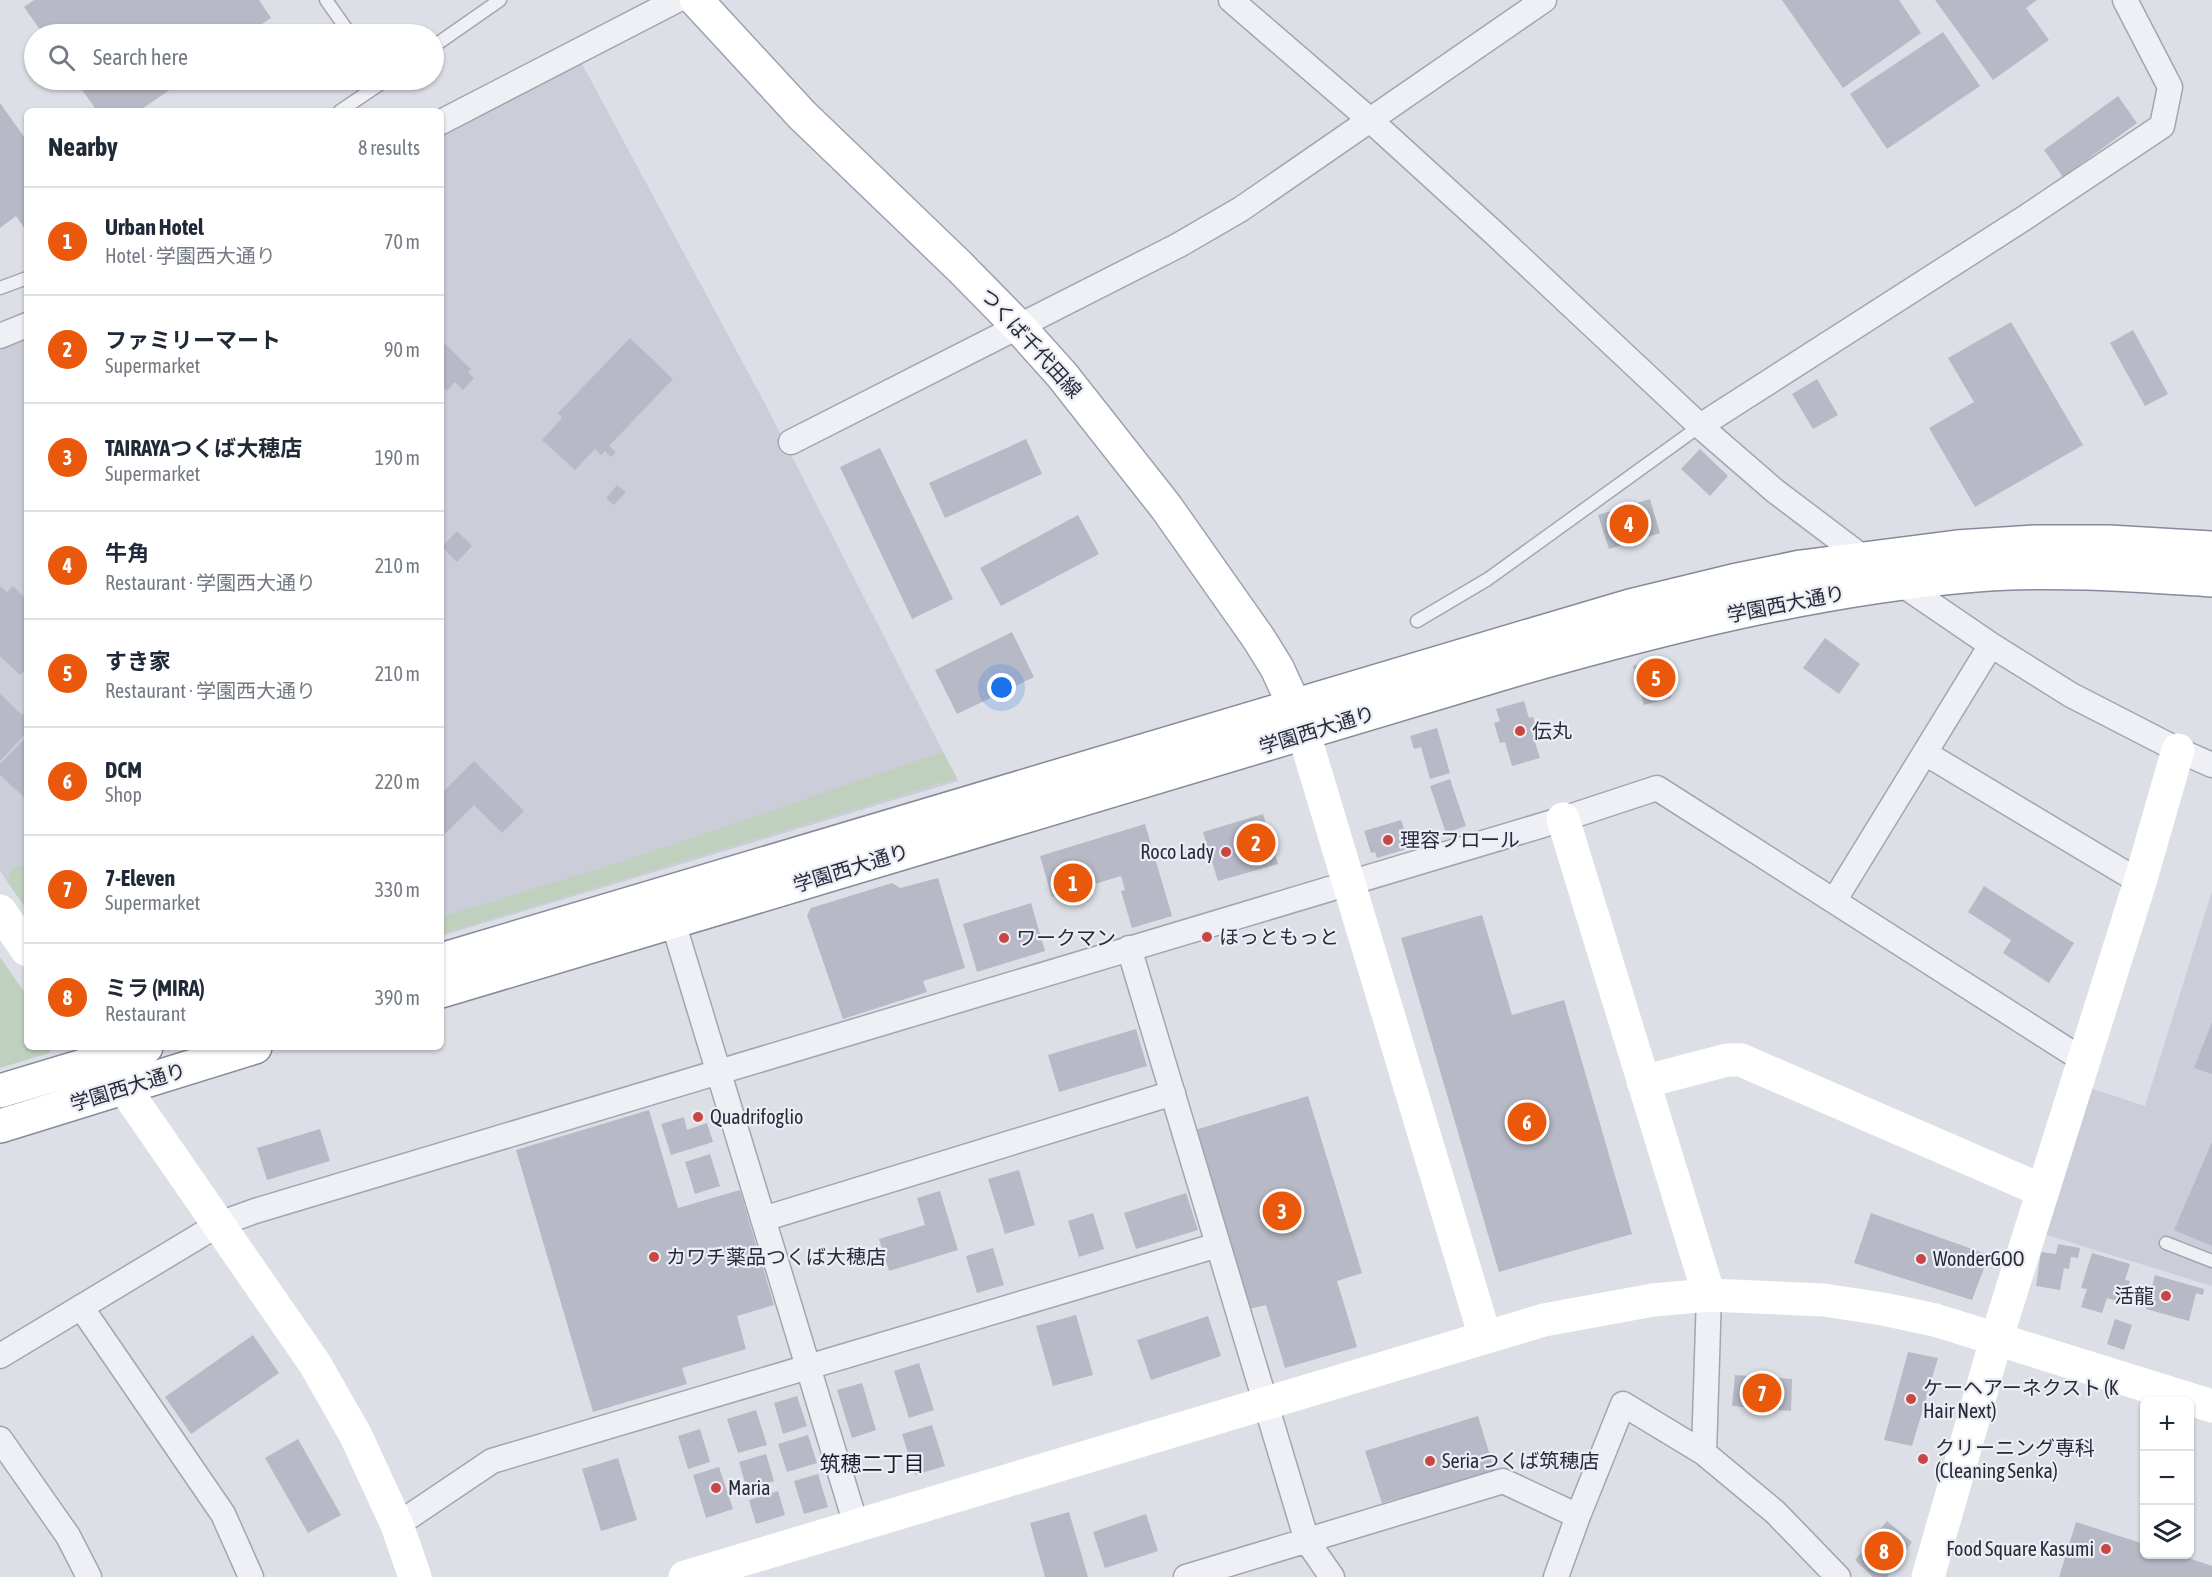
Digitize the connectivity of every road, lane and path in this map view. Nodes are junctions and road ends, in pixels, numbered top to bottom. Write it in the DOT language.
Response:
graph roads {
  1 [pos="326,0"];
  2 [pos="500,0"];
  3 [pos="677,0"];
  4 [pos="696,0"];
  5 [pos="1231,0"];
  6 [pos="1544,0"];
  7 [pos="2125,0"];
  8 [pos="343,24"];
  9 [pos="444,39"];
  10 [pos="369,90"];
  11 [pos="344,108"];
  12 [pos="1369,119"];
  13 [pos="444,120"];
  14 [pos="24,279"];
  15 [pos="0,288"];
  16 [pos="24,326"];
  17 [pos="1018,327"];
  18 [pos="0,336"];
  19 [pos="1700,426"];
  20 [pos="792,442"];
  21 [pos="2212,548"];
  22 [pos="1864,559"];
  23 [pos="2212,580"];
  24 [pos="1899,584"];
  25 [pos="1418,621"];
  26 [pos="1991,645"];
  27 [pos="1299,720"];
  28 [pos="2178,750"];
  29 [pos="1925,753"];
  30 [pos="2212,765"];
  31 [pos="1563,819"];
  32 [pos="2139,882"];
  33 [pos="1348,883"];
  34 [pos="1834,901"];
  35 [pos="0,911"];
  36 [pos="673,922"];
  37 [pos="24,946"];
  38 [pos="1130,948"];
  39 [pos="444,959"];
  40 [pos="444,990"];
  41 [pos="122,1050"];
  42 [pos="246,1050"];
  43 [pos="99,1053"];
  44 [pos="2083,1060"];
  45 [pos="718,1072"];
  46 [pos="1643,1082"];
  47 [pos="125,1089"];
  48 [pos="0,1090"];
  49 [pos="1173,1093"];
  50 [pos="0,1126"];
  51 [pos="2041,1190"];
  52 [pos="763,1219"];
  53 [pos="219,1224"];
  54 [pos="2166,1242"];
  55 [pos="1218,1245"];
  56 [pos="2212,1261"];
  57 [pos="1709,1295"];
  58 [pos="81,1307"];
  59 [pos="1485,1337"];
  60 [pos="1996,1340"];
  61 [pos="0,1356"];
  62 [pos="808,1366"];
  63 [pos="1266,1402"];
  64 [pos="2212,1406"];
  65 [pos="0,1439"];
  66 [pos="1704,1453"];
  67 [pos="1578,1516"];
  68 [pos="397,1525"];
  69 [pos="856,1525"];
  70 [pos="1307,1541"];
  71 [pos="88,1577"];
  72 [pos="251,1577"];
  73 [pos="415,1577"];
  74 [pos="685,1577"];
  75 [pos="1186,1577"];
  76 [pos="1332,1577"];
  77 [pos="1556,1577"];
  78 [pos="1838,1577"];
  79 [pos="1928,1577"];
  1 -- 8 [label="lane"];
  2 -- 9 [label="lane"];
  3 -- 13 [label="street"];
  4 -- 17 [label="main road, つくば千代田線"];
  5 -- 12 [label="street"];
  6 -- 12 [label="street"];
  7 -- 19 [label="street"];
  10 -- 11 [label="lane"];
  12 -- 17 [label="street"];
  12 -- 19 [label="street"];
  14 -- 15 [label="lane"];
  16 -- 18 [label="street"];
  17 -- 20 [label="street"];
  17 -- 27 [label="main road, つくば千代田線"];
  19 -- 22 [label="street"];
  19 -- 25 [label="lane"];
  21 -- 22 [label="main road, 学園西大通り"];
  22 -- 24 [label="street"];
  22 -- 27 [label="main road, 学園西大通り"];
  23 -- 24 [label="main road, 学園西大通り"];
  24 -- 26 [label="street"];
  24 -- 27 [label="main road, 学園西大通り"];
  26 -- 28 [label="street"];
  26 -- 29 [label="street"];
  27 -- 33 [label="main road, つくば千代田線"];
  27 -- 36 [label="main road, 学園西大通り"];
  27 -- 39 [label="main road, 学園西大通り"];
  28 -- 30 [label="street"];
  28 -- 32 [label="main road"];
  29 -- 32 [label="street"];
  29 -- 34 [label="street"];
  31 -- 33 [label="street"];
  31 -- 34 [label="street"];
  31 -- 46 [label="main road"];
  32 -- 44 [label="main road"];
  33 -- 38 [label="street"];
  33 -- 59 [label="main road, つくば千代田線"];
  34 -- 44 [label="street"];
  35 -- 37 [label="main road"];
  36 -- 40 [label="main road, 学園西大通り"];
  36 -- 45 [label="street"];
  38 -- 45 [label="street"];
  38 -- 49 [label="street"];
  41 -- 43 [label="main road, 学園西大通り"];
  42 -- 47 [label="main road, 学園西大通り"];
  43 -- 47 [label="main road"];
  43 -- 48 [label="main road, 学園西大通り"];
  44 -- 51 [label="main road"];
  45 -- 52 [label="street"];
  45 -- 53 [label="street"];
  46 -- 51 [label="main road"];
  46 -- 57 [label="main road"];
  47 -- 50 [label="main road, 学園西大通り"];
  47 -- 53 [label="main road"];
  49 -- 52 [label="street"];
  49 -- 55 [label="street"];
  51 -- 60 [label="main road"];
  52 -- 62 [label="street"];
  53 -- 58 [label="street"];
  53 -- 68 [label="main road"];
  54 -- 56 [label="lane"];
  55 -- 62 [label="street"];
  55 -- 63 [label="street"];
  57 -- 59 [label="main road"];
  57 -- 60 [label="main road"];
  57 -- 66 [label="street"];
  58 -- 61 [label="street"];
  58 -- 72 [label="street"];
  59 -- 63 [label="main road"];
  60 -- 64 [label="main road"];
  60 -- 79 [label="main road"];
  62 -- 68 [label="street"];
  62 -- 69 [label="street"];
  63 -- 69 [label="main road"];
  63 -- 70 [label="street"];
  65 -- 71 [label="street"];
  66 -- 67 [label="street"];
  66 -- 78 [label="street"];
  67 -- 70 [label="street"];
  67 -- 77 [label="street"];
  68 -- 73 [label="main road"];
  69 -- 74 [label="main road"];
  70 -- 75 [label="street"];
  70 -- 76 [label="street"];
}
